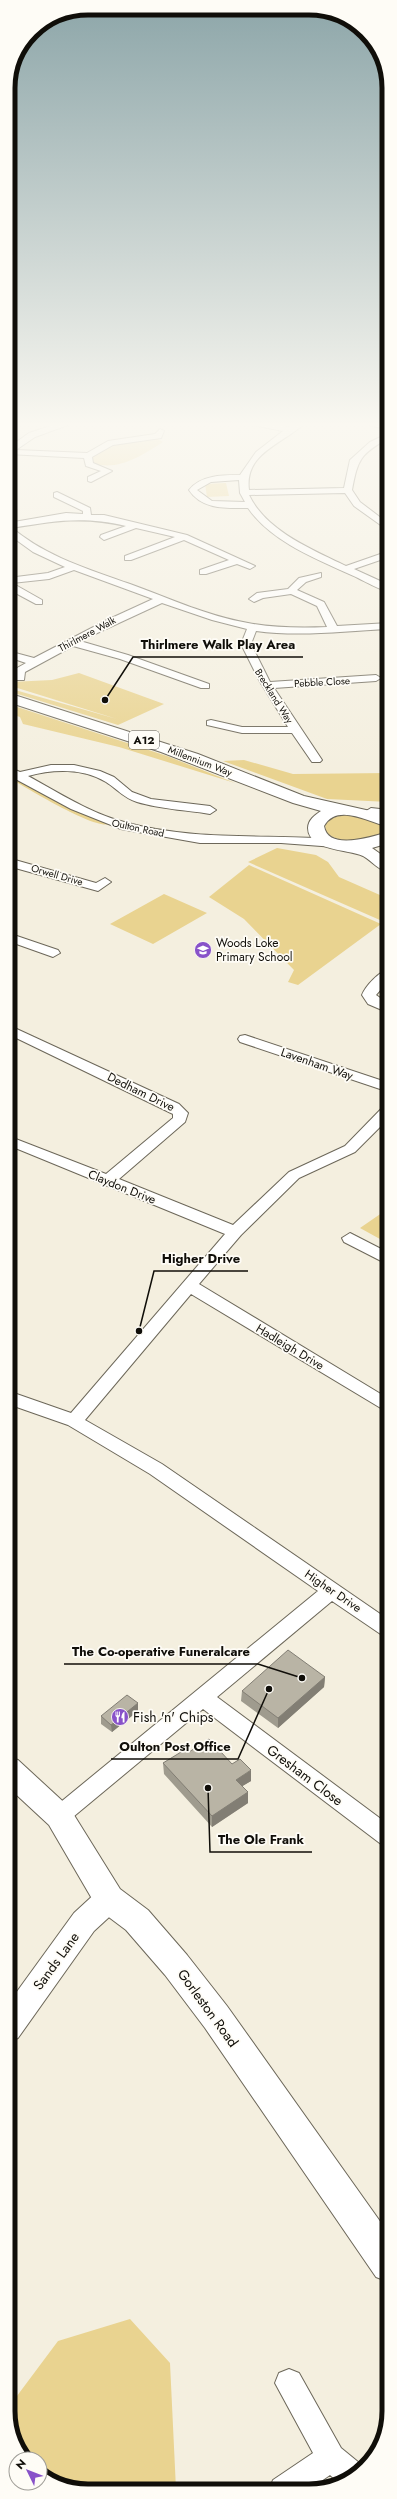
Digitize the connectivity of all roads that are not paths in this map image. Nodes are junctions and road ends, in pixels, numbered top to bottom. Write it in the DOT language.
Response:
graph roads {
  1 [pos="19,539"];
  2 [pos="180,539"];
  3 [pos="188,539"];
  4 [pos="288,539"];
  5 [pos="22,542"];
  6 [pos="15,543"];
  7 [pos="128,553"];
  8 [pos="382,556"];
  9 [pos="236,561"];
  10 [pos="250,566"];
  11 [pos="75,567"];
  12 [pos="345,569"];
  13 [pos="211,571"];
  14 [pos="311,578"];
  15 [pos="15,580"];
  16 [pos="382,586"];
  17 [pos="15,588"];
  18 [pos="292,590"];
  19 [pos="255,595"];
  20 [pos="34,598"];
  21 [pos="162,599"];
  22 [pos="382,626"];
  23 [pos="253,627"];
  24 [pos="333,629"];
  25 [pos="71,642"];
  26 [pos="15,656"];
  27 [pos="35,662"];
  28 [pos="20,678"];
  29 [pos="376,678"];
  30 [pos="269,685"];
  31 [pos="205,686"];
  32 [pos="15,699"];
  33 [pos="211,723"];
  34 [pos="295,730"];
  35 [pos="316,760"];
  36 [pos="15,774"];
  37 [pos="15,777"];
  38 [pos="15,778"];
  39 [pos="276,792"];
  40 [pos="210,810"];
  41 [pos="348,811"];
  42 [pos="371,813"];
  43 [pos="382,814"];
  44 [pos="382,818"];
  45 [pos="316,826"];
  46 [pos="104,827"];
  47 [pos="281,839"];
  48 [pos="382,840"];
  49 [pos="341,845"];
  50 [pos="382,863"];
  51 [pos="15,867"];
  52 [pos="105,882"];
  53 [pos="15,940"];
  54 [pos="53,954"];
  55 [pos="382,980"];
  56 [pos="382,1006"];
  57 [pos="15,1032"];
  58 [pos="245,1039"];
  59 [pos="382,1086"];
  60 [pos="382,1117"];
  61 [pos="15,1143"];
  62 [pos="108,1181"];
  63 [pos="235,1232"];
  64 [pos="350,1238"];
  65 [pos="382,1256"];
  66 [pos="190,1286"];
  67 [pos="15,1400"];
  68 [pos="382,1404"];
  69 [pos="74,1422"];
  70 [pos="331,1591"];
  71 [pos="382,1625"];
  72 [pos="202,1698"];
  73 [pos="15,1775"];
  74 [pos="59,1816"];
  75 [pos="382,1833"];
  76 [pos="109,1899"];
  77 [pos="15,2018"];
  78 [pos="382,2254"];
  79 [pos="289,2383"];
  80 [pos="331,2458"];
  81 [pos="348,2472"];
  82 [pos="292,2484"];
  1 -- 5 [label="street"];
  2 -- 7 [label="street"];
  3 -- 9 [label="street"];
  4 -- 12 [label="street"];
  5 -- 6 [label="street"];
  5 -- 11 [label="street"];
  8 -- 12 [label="street"];
  9 -- 10 [label="street"];
  9 -- 13 [label="street"];
  11 -- 15 [label="street"];
  11 -- 21 [label="street"];
  12 -- 16 [label="street"];
  14 -- 18 [label="street"];
  17 -- 20 [label="street"];
  18 -- 19 [label="street"];
  18 -- 24 [label="street"];
  21 -- 23 [label="street"];
  21 -- 25 [label="street, Thirlmere Walk"];
  22 -- 24 [label="street"];
  23 -- 24 [label="street"];
  23 -- 30 [label="street, Breckland Way"];
  25 -- 27 [label="street, Thirlmere Walk"];
  25 -- 31 [label="street"];
  26 -- 27 [label="street"];
  27 -- 28 [label="street, Thirlmere Walk"];
  29 -- 30 [label="street, Pebble Close"];
  30 -- 34 [label="street, Breckland Way"];
  32 -- 39 [label="main road, Millennium Way / A12"];
  33 -- 34 [label="street"];
  34 -- 35 [label="street, Breckland Way"];
  36 -- 40 [label="street"];
  37 -- 47 [label="street, Oulton Road"];
  38 -- 46 [label="street"];
  39 -- 41 [label="main road, Millennium Way / A12"];
  39 -- 45 [label="main road, Millennium Way / A12"];
  41 -- 42 [label="main road"];
  41 -- 45 [label="main road"];
  42 -- 43 [label="main road"];
  42 -- 44 [label="main road"];
  45 -- 47 [label="street, Oulton Road"];
  45 -- 49 [label="main road, Millennium Way"];
  47 -- 49 [label="street, Oulton Road"];
  48 -- 49 [label="main road"];
  49 -- 50 [label="main road, Millennium Way"];
  51 -- 52 [label="street, Orwell Drive"];
  53 -- 54 [label="street"];
  55 -- 56 [label="street"];
  57 -- 62 [label="street, Dedham Drive"];
  58 -- 59 [label="street, Lavenham Way"];
  60 -- 63 [label="street"];
  61 -- 62 [label="street, Claydon Drive"];
  62 -- 63 [label="street, Claydon Drive"];
  63 -- 66 [label="street"];
  64 -- 65 [label="street"];
  66 -- 68 [label="street, Hadleigh Drive"];
  66 -- 69 [label="street"];
  67 -- 69 [label="street, Higher Drive"];
  69 -- 70 [label="street, Higher Drive"];
  70 -- 71 [label="street, Higher Drive"];
  70 -- 72 [label="street"];
  72 -- 74 [label="street"];
  72 -- 75 [label="street, Gresham Close"];
  73 -- 74 [label="main road, Gorleston Road"];
  74 -- 76 [label="main road, Gorleston Road"];
  76 -- 77 [label="street, Sands Lane"];
  76 -- 78 [label="main road, Gorleston Road"];
  79 -- 80 [label="street"];
  80 -- 81 [label="street"];
  80 -- 82 [label="street"];
}
